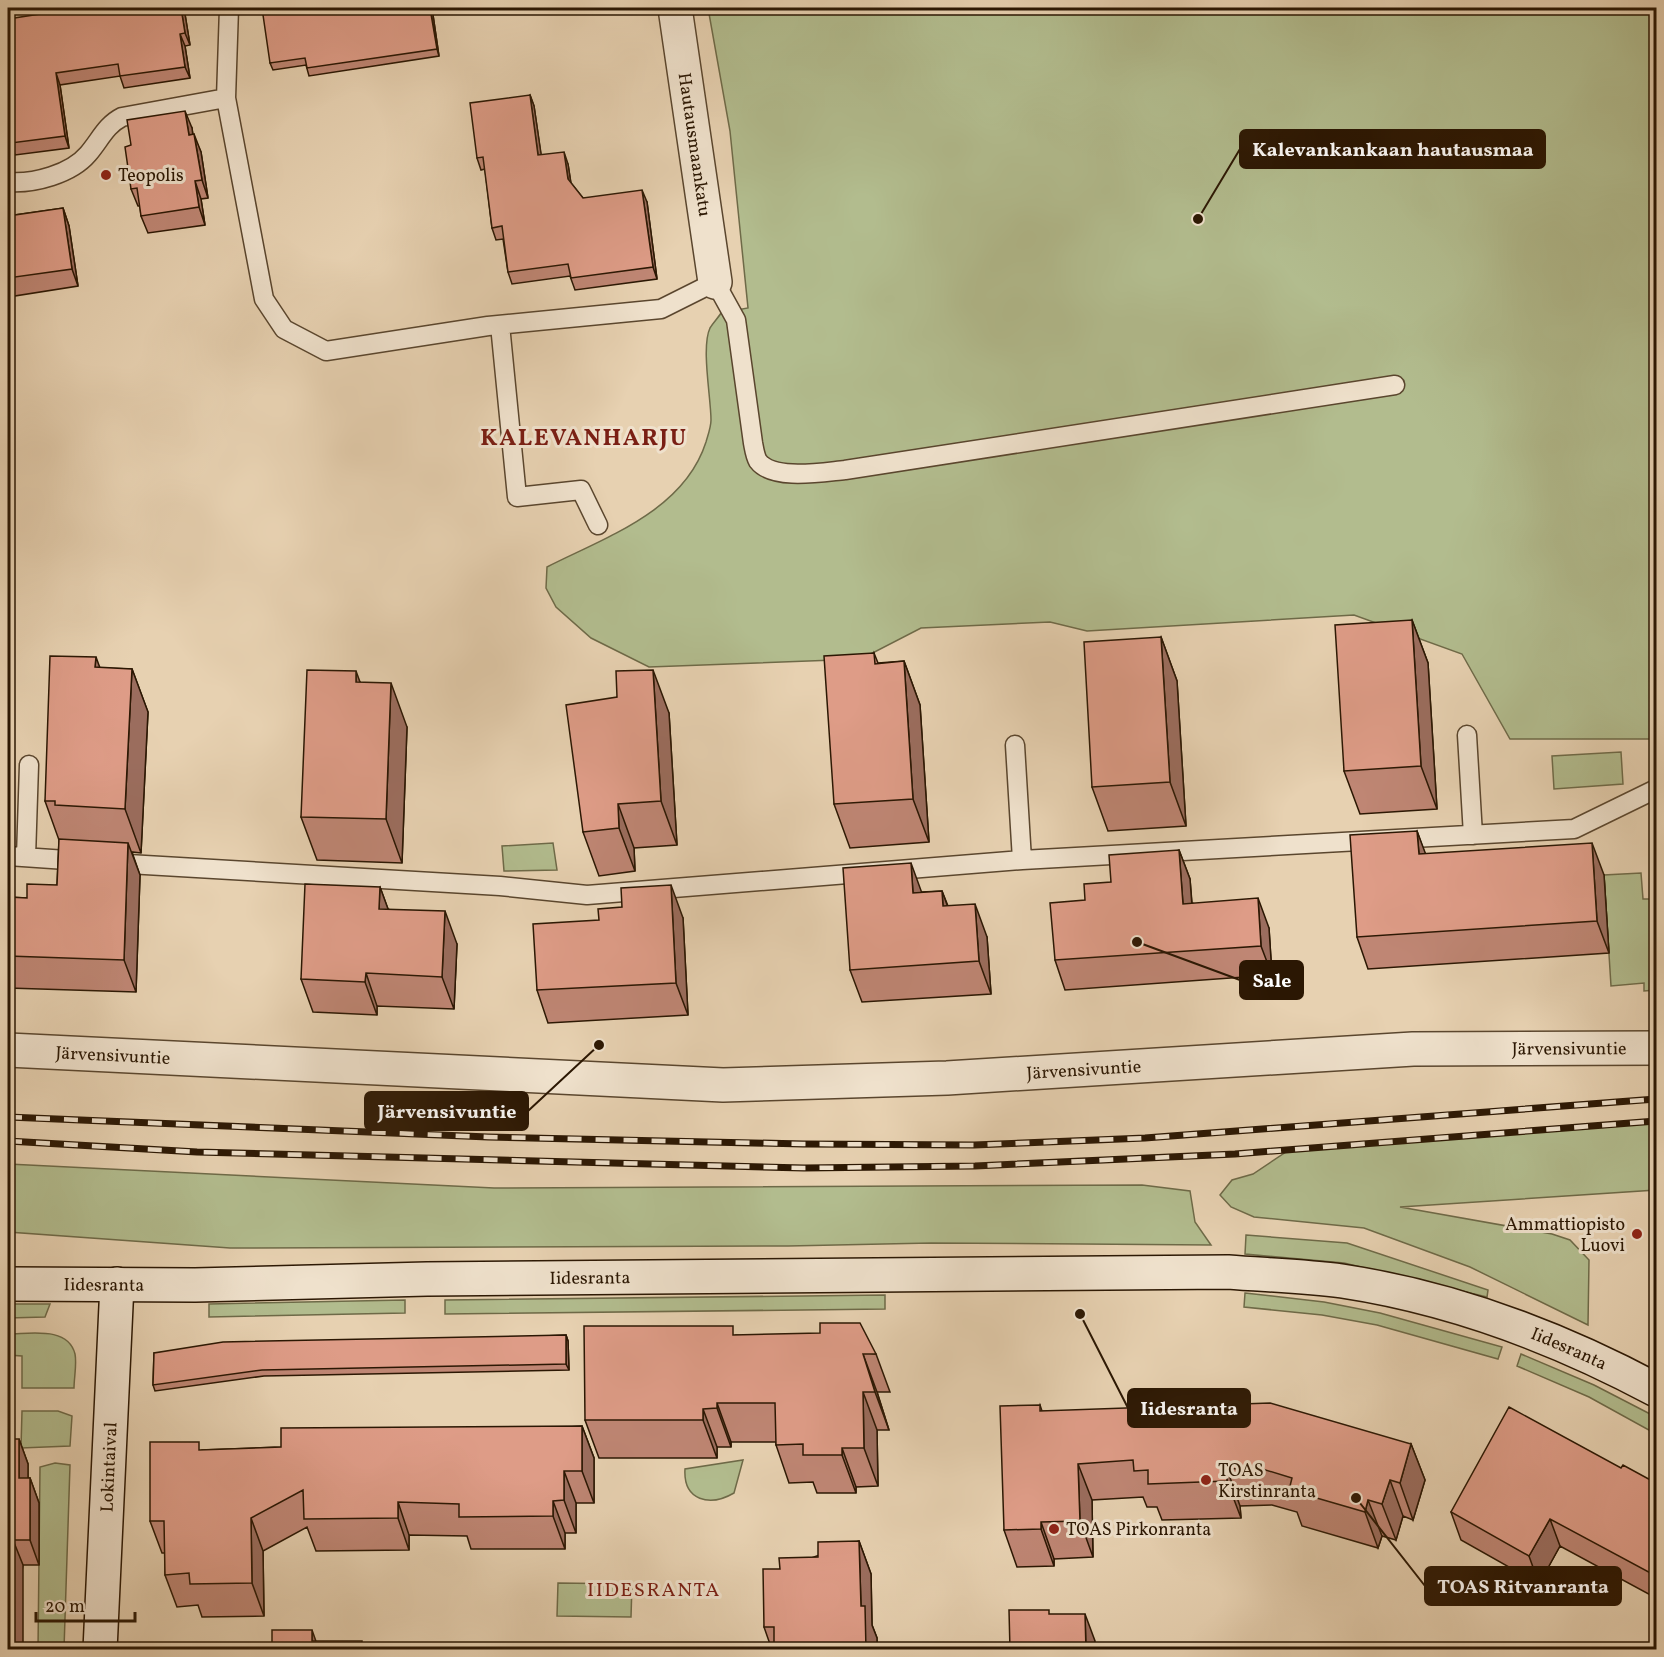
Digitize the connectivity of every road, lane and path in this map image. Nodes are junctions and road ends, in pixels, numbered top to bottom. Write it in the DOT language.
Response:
graph roads {
  1 [pos="229,8"];
  2 [pos="675,8"];
  3 [pos="226,98"];
  4 [pos="8,182"];
  5 [pos="716,282"];
  6 [pos="500,325"];
  7 [pos="1395,385"];
  8 [pos="598,525"];
  9 [pos="1467,735"];
  10 [pos="1015,745"];
  11 [pos="30,765"];
  12 [pos="1656,789"];
  13 [pos="1473,835"];
  14 [pos="8,856"];
  15 [pos="26,857"];
  16 [pos="1022,860"];
  17 [pos="1656,1048"];
  18 [pos="8,1050"];
  19 [pos="8,1284"];
  20 [pos="117,1284"];
  21 [pos="1656,1390"];
  22 [pos="100,1650"];
  1 -- 3 [label="lane"];
  2 -- 5 [label="main road, Hautausmaankatu"];
  3 -- 4 [label="lane"];
  3 -- 6 [label="lane"];
  5 -- 6 [label="lane"];
  5 -- 7 [label="lane"];
  6 -- 8 [label="lane"];
  9 -- 13 [label="lane"];
  10 -- 16 [label="lane"];
  11 -- 15 [label="lane"];
  12 -- 13 [label="lane"];
  13 -- 16 [label="lane"];
  14 -- 15 [label="lane"];
  15 -- 16 [label="lane"];
  17 -- 18 [label="main road, Järvensivuntie"];
  19 -- 20 [label="main road, Iidesranta"];
  20 -- 21 [label="main road, Iidesranta"];
  20 -- 22 [label="main road, Lokintaival"];
}
